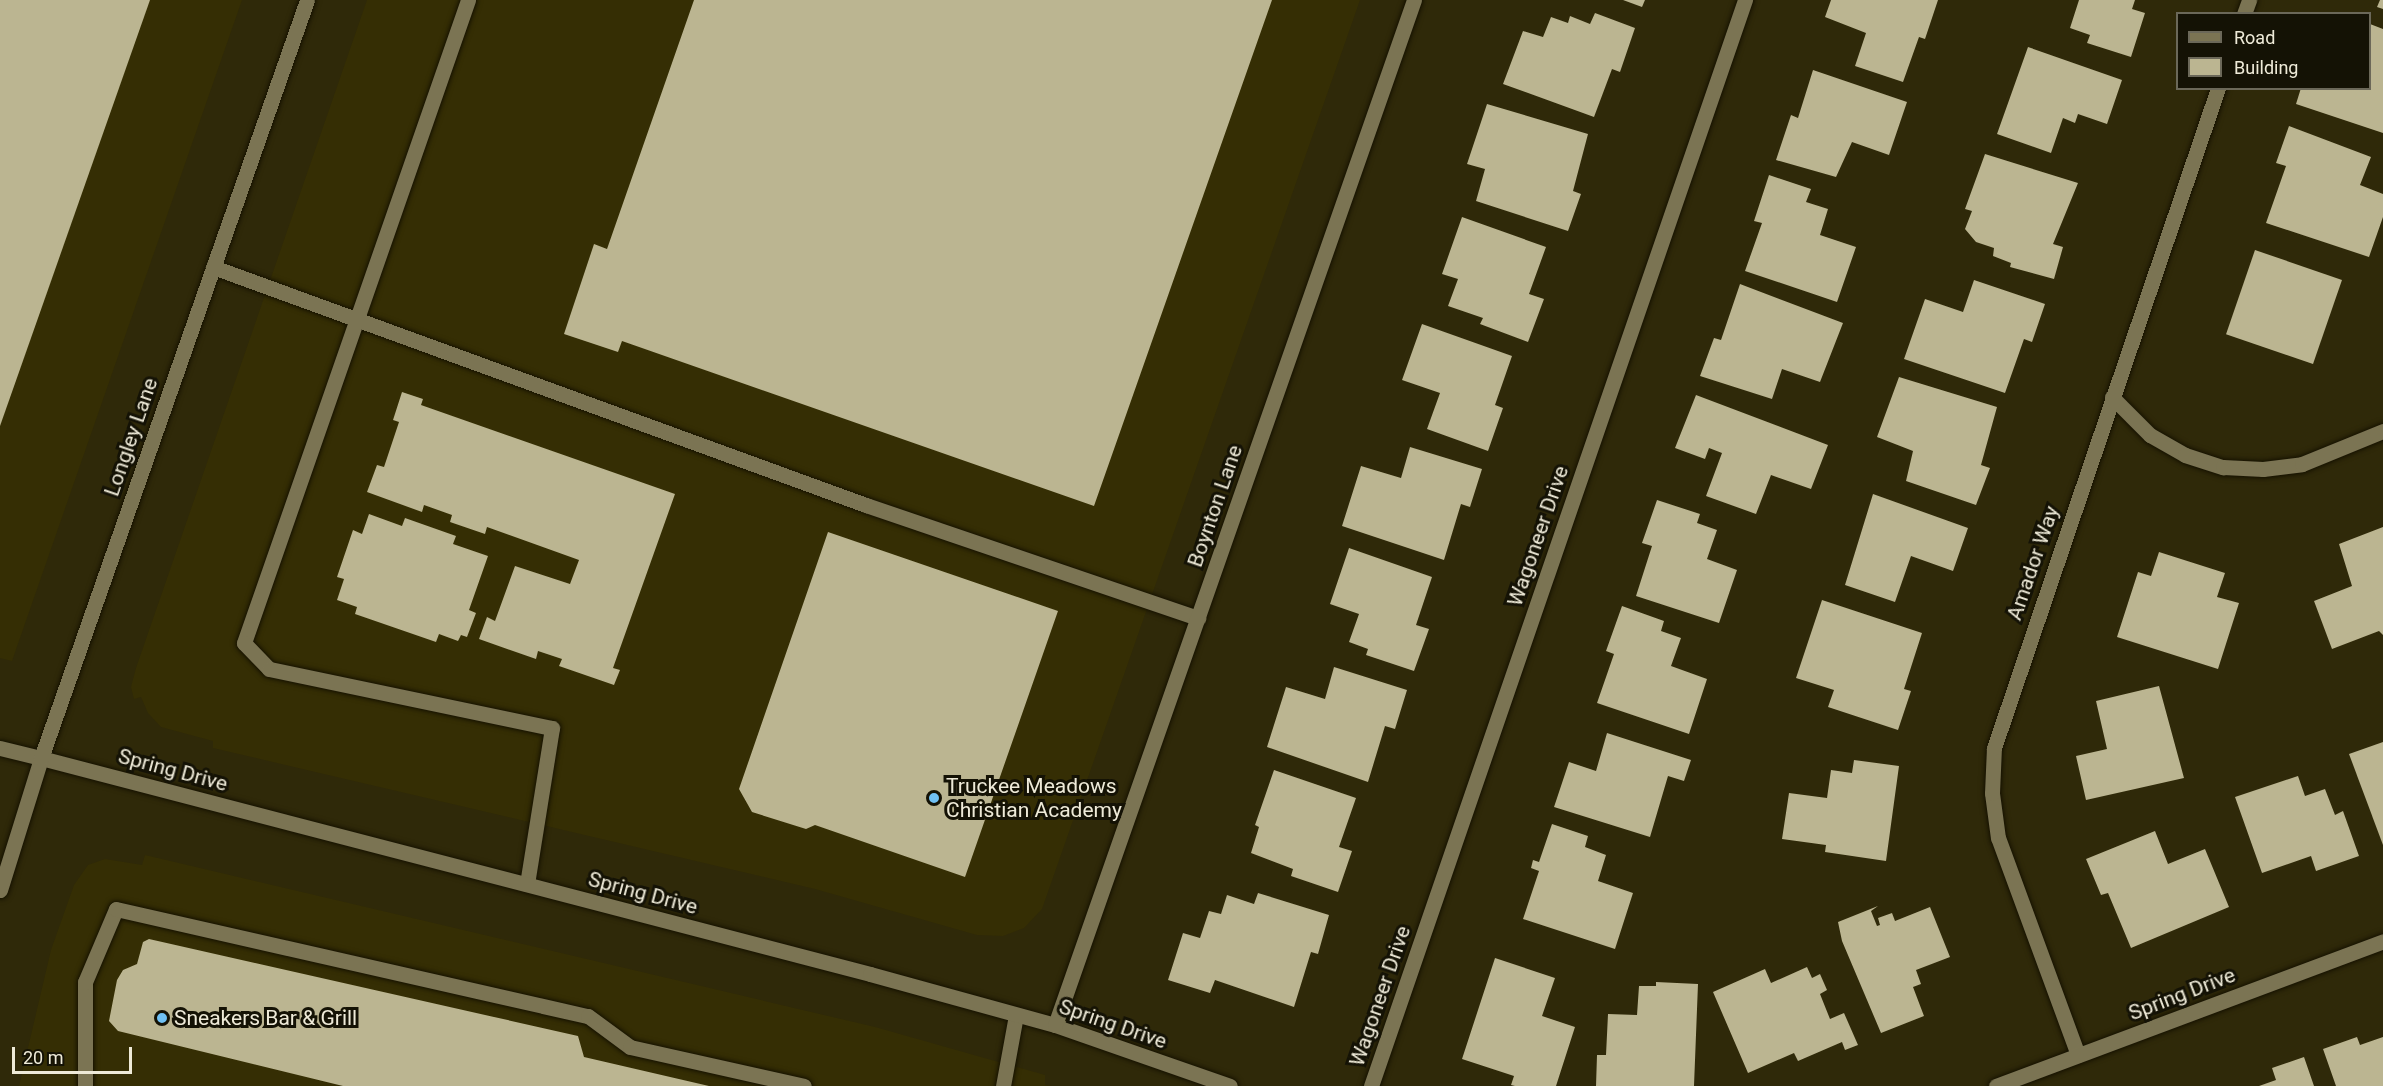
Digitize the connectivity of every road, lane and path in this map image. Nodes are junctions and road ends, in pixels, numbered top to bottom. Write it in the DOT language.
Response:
graph roads {
  1 [pos="307,0"];
  2 [pos="468,0"];
  3 [pos="1414,0"];
  4 [pos="1745,0"];
  5 [pos="2217,90"];
  6 [pos="213,267"];
  7 [pos="356,320"];
  8 [pos="2112,398"];
  9 [pos="2383,431"];
  10 [pos="1197,618"];
  11 [pos="0,748"];
  12 [pos="41,758"];
  13 [pos="527,884"];
  14 [pos="0,890"];
  15 [pos="2383,941"];
  16 [pos="1016,1015"];
  17 [pos="1055,1026"];
  18 [pos="2078,1055"];
  19 [pos="85,1086"];
  20 [pos="804,1086"];
  21 [pos="1003,1086"];
  22 [pos="1230,1086"];
  23 [pos="1371,1086"];
  24 [pos="1996,1086"];
  1 -- 6 [label="street, Longley Lane"];
  2 -- 7 [label="street"];
  3 -- 10 [label="street, Boynton Lane"];
  4 -- 23 [label="street, Wagoneer Drive"];
  5 -- 8 [label="street, Amador Way"];
  6 -- 7 [label="street"];
  6 -- 12 [label="street, Longley Lane"];
  7 -- 10 [label="street"];
  7 -- 13 [label="street"];
  8 -- 9 [label="street"];
  8 -- 18 [label="street, Amador Way"];
  10 -- 17 [label="street, Boynton Lane"];
  11 -- 12 [label="street, Spring Drive"];
  12 -- 13 [label="street, Spring Drive"];
  12 -- 14 [label="street, Longley Lane"];
  13 -- 16 [label="street, Spring Drive"];
  15 -- 18 [label="street, Spring Drive"];
  16 -- 17 [label="street, Spring Drive"];
  16 -- 21 [label="street"];
  17 -- 22 [label="street, Spring Drive"];
  18 -- 24 [label="street, Spring Drive"];
  19 -- 20 [label="street"];
}
